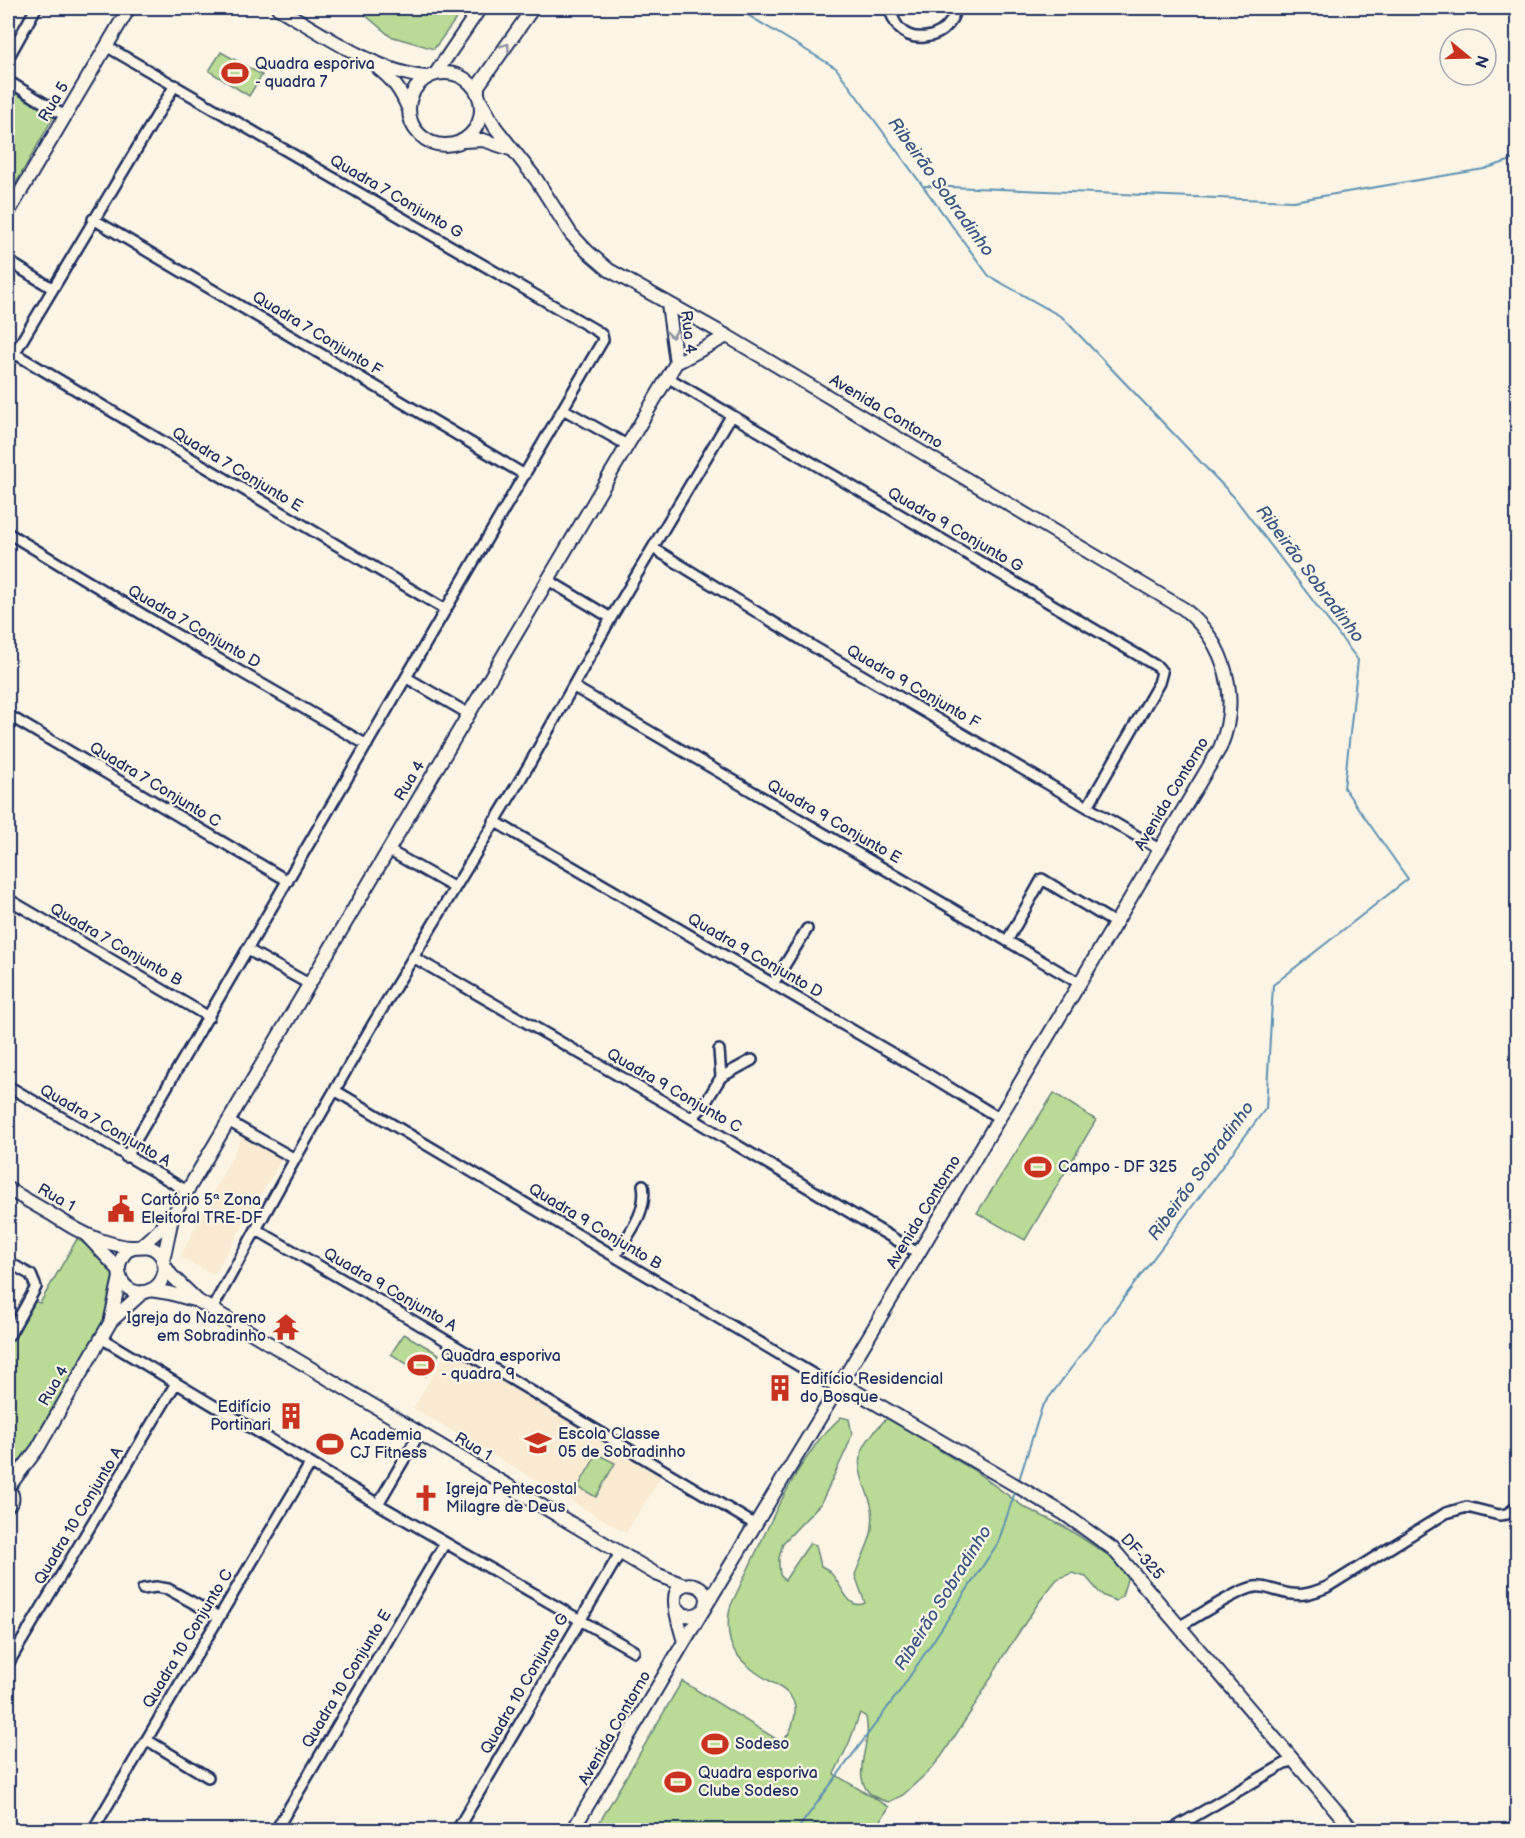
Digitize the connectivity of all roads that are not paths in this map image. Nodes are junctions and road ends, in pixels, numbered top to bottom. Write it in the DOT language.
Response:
graph roads {
  1 [pos="36,8"];
  2 [pos="129,8"];
  3 [pos="278,8"];
  4 [pos="480,8"];
  5 [pos="533,8"];
  6 [pos="889,8"];
  7 [pos="956,8"];
  8 [pos="106,46"];
  9 [pos="362,56"];
  10 [pos="8,58"];
  11 [pos="431,75"];
  12 [pos="8,81"];
  13 [pos="175,85"];
  14 [pos="479,96"];
  15 [pos="408,108"];
  16 [pos="65,116"];
  17 [pos="461,142"];
  18 [pos="514,151"];
  19 [pos="8,213"];
  20 [pos="93,219"];
  21 [pos="8,261"];
  22 [pos="52,288"];
  23 [pos="668,304"];
  24 [pos="727,336"];
  25 [pos="14,353"];
  26 [pos="676,363"];
  27 [pos="8,364"];
  28 [pos="667,377"];
  29 [pos="563,409"];
  30 [pos="731,416"];
  31 [pos="627,445"];
  32 [pos="525,475"];
  33 [pos="8,533"];
  34 [pos="653,548"];
  35 [pos="548,580"];
  36 [pos="446,610"];
  37 [pos="611,618"];
  38 [pos="407,678"];
  39 [pos="574,687"];
  40 [pos="469,714"];
  41 [pos="8,715"];
  42 [pos="367,745"];
  43 [pos="1088,806"];
  44 [pos="494,821"];
  45 [pos="1159,849"];
  46 [pos="388,850"];
  47 [pos="288,881"];
  48 [pos="454,888"];
  49 [pos="8,899"];
  50 [pos="1115,923"];
  51 [pos="807,929"];
  52 [pos="1007,941"];
  53 [pos="248,950"];
  54 [pos="413,957"];
  55 [pos="1079,983"];
  56 [pos="309,984"];
  57 [pos="773,984"];
  58 [pos="209,1017"];
  59 [pos="719,1050"];
  60 [pos="752,1060"];
  61 [pos="721,1077"];
  62 [pos="8,1086"];
  63 [pos="336,1091"];
  64 [pos="691,1118"];
  65 [pos="999,1118"];
  66 [pos="228,1121"];
  67 [pos="126,1157"];
  68 [pos="295,1159"];
  69 [pos="643,1185"];
  70 [pos="8,1189"];
  71 [pos="187,1191"];
  72 [pos="173,1215"];
  73 [pos="256,1230"];
  74 [pos="88,1236"];
  75 [pos="137,1246"];
  76 [pos="918,1253"];
  77 [pos="615,1256"];
  78 [pos="8,1262"];
  79 [pos="164,1263"];
  80 [pos="119,1273"];
  81 [pos="147,1291"];
  82 [pos="198,1301"];
  83 [pos="212,1309"];
  84 [pos="111,1321"];
  85 [pos="8,1336"];
  86 [pos="101,1338"];
  87 [pos="176,1383"];
  88 [pos="839,1386"];
  89 [pos="419,1434"];
  90 [pos="310,1464"];
  91 [pos="9,1495"];
  92 [pos="378,1504"];
  93 [pos="1518,1506"];
  94 [pos="756,1525"];
  95 [pos="445,1543"];
  96 [pos="620,1554"];
  97 [pos="727,1572"];
  98 [pos="656,1574"];
  99 [pos="691,1585"];
  100 [pos="143,1589"];
  101 [pos="675,1604"];
  102 [pos="704,1609"];
  103 [pos="219,1617"];
  104 [pos="580,1620"];
  105 [pos="1180,1626"];
  106 [pos="684,1642"];
  107 [pos="634,1651"];
  108 [pos="8,1664"];
  109 [pos="147,1740"];
  110 [pos="1293,1759"];
  111 [pos="208,1778"];
  112 [pos="93,1830"];
  113 [pos="276,1830"];
  114 [pos="457,1830"];
  115 [pos="573,1830"];
  116 [pos="1171,1830"];
  117 [pos="1353,1830"];
  1 -- 10 [label="street"];
  2 -- 8 [label="street, Rua 5"];
  3 -- 9 [label="street"];
  4 -- 11 [label="street"];
  14 -- 5 [label="street, one-way"];
  6 -- 7 [label="street"];
  8 -- 13 [label="street, Quadra 7 Conjunto G"];
  8 -- 16 [label="street, Rua 5"];
  9 -- 11 [label="street"];
  9 -- 15 [label="street"];
  11 -- 14 [label="street"];
  11 -- 15 [label="street"];
  12 -- 16 [label="street"];
  13 -- 20 [label="street"];
  13 -- 29 [label="street, Quadra 7 Conjunto G"];
  14 -- 17 [label="street"];
  14 -- 18 [label="street, Avenida Contorno"];
  15 -- 17 [label="street"];
  16 -- 19 [label="street, Rua 5"];
  17 -- 18 [label="street"];
  18 -- 23 [label="street, Avenida Contorno"];
  20 -- 22 [label="street"];
  20 -- 32 [label="street, Quadra 7 Conjunto F"];
  21 -- 22 [label="street"];
  22 -- 25 [label="street"];
  23 -- 24 [label="street, Avenida Contorno"];
  23 -- 26 [label="street, Rua 4, one-way"];
  24 -- 26 [label="street, Rua 4"];
  24 -- 45 [label="street, Avenida Contorno"];
  25 -- 27 [label="street"];
  25 -- 36 [label="street, Quadra 7 Conjunto E"];
  26 -- 28 [label="street, Rua 4"];
  28 -- 30 [label="street, Quadra 9 Conjunto G"];
  28 -- 31 [label="street, Rua 4"];
  29 -- 31 [label="street"];
  29 -- 32 [label="street"];
  30 -- 34 [label="street"];
  30 -- 43 [label="street, Quadra 9 Conjunto G"];
  31 -- 35 [label="street, Rua 4"];
  32 -- 36 [label="street"];
  33 -- 42 [label="street, Quadra 7 Conjunto D"];
  34 -- 37 [label="street"];
  34 -- 43 [label="street, Quadra 9 Conjunto F"];
  35 -- 37 [label="street"];
  35 -- 40 [label="street, Rua 4"];
  36 -- 38 [label="street"];
  37 -- 39 [label="street"];
  38 -- 40 [label="street"];
  38 -- 42 [label="street"];
  39 -- 44 [label="street"];
  39 -- 52 [label="street, Quadra 9 Conjunto E"];
  40 -- 46 [label="street, Rua 4"];
  41 -- 47 [label="street, Quadra 7 Conjunto C"];
  42 -- 47 [label="street"];
  43 -- 45 [label="street, Quadra 9 Conjunto F"];
  44 -- 48 [label="street"];
  44 -- 57 [label="street, Quadra 9 Conjunto D"];
  45 -- 50 [label="street, Avenida Contorno"];
  46 -- 48 [label="street"];
  46 -- 56 [label="street, Rua 4"];
  47 -- 53 [label="street"];
  48 -- 54 [label="street"];
  49 -- 58 [label="street, Quadra 7 Conjunto B"];
  50 -- 52 [label="street"];
  50 -- 55 [label="street, Avenida Contorno"];
  51 -- 57 [label="street"];
  52 -- 55 [label="street, Quadra 9 Conjunto E"];
  53 -- 56 [label="street"];
  53 -- 58 [label="street"];
  54 -- 63 [label="street"];
  54 -- 64 [label="street, Quadra 9 Conjunto C"];
  55 -- 65 [label="street, Avenida Contorno"];
  56 -- 66 [label="street, Rua 4"];
  57 -- 65 [label="street, Quadra 9 Conjunto D"];
  58 -- 67 [label="street"];
  59 -- 61 [label="street"];
  60 -- 61 [label="street"];
  61 -- 64 [label="street"];
  62 -- 67 [label="street, Quadra 7 Conjunto A"];
  63 -- 68 [label="street"];
  63 -- 77 [label="street, Quadra 9 Conjunto B"];
  64 -- 76 [label="street, Quadra 9 Conjunto C"];
  65 -- 76 [label="street, Avenida Contorno"];
  66 -- 68 [label="street"];
  66 -- 71 [label="street, Rua 4"];
  67 -- 71 [label="street, Quadra 7 Conjunto A"];
  68 -- 73 [label="street"];
  69 -- 77 [label="street"];
  70 -- 74 [label="street, Rua 1"];
  71 -- 72 [label="street, Rua 4"];
  72 -- 75 [label="street"];
  72 -- 79 [label="street"];
  73 -- 83 [label="street"];
  73 -- 94 [label="street, Quadra 9 Conjunto A"];
  74 -- 75 [label="street"];
  74 -- 80 [label="street"];
  75 -- 79 [label="street"];
  75 -- 80 [label="street"];
  76 -- 88 [label="street, Avenida Contorno"];
  77 -- 88 [label="street, Quadra 9 Conjunto B"];
  78 -- 85 [label="street"];
  79 -- 81 [label="street"];
  79 -- 82 [label="street"];
  80 -- 81 [label="street"];
  80 -- 84 [label="street"];
  81 -- 82 [label="street"];
  81 -- 84 [label="street"];
  82 -- 83 [label="street, Rua 1"];
  83 -- 89 [label="street, Rua 1"];
  84 -- 86 [label="street, Rua 4"];
  86 -- 87 [label="street"];
  86 -- 91 [label="street, Rua 4"];
  87 -- 90 [label="street"];
  87 -- 108 [label="street, Quadra 10 Conjunto A"];
  88 -- 94 [label="street, Avenida Contorno"];
  88 -- 105 [label="street, DF-325"];
  89 -- 92 [label="street"];
  89 -- 96 [label="street, Rua 1"];
  90 -- 92 [label="street"];
  90 -- 103 [label="street, Quadra 10 Conjunto C"];
  92 -- 95 [label="street"];
  93 -- 105 [label="street"];
  94 -- 97 [label="street, Avenida Contorno"];
  95 -- 104 [label="street"];
  95 -- 113 [label="street, Quadra 10 Conjunto E"];
  96 -- 98 [label="street, Rua 1"];
  96 -- 104 [label="street, Quadra 10 Conjunto G"];
  97 -- 99 [label="street"];
  97 -- 102 [label="street, Avenida Contorno"];
  98 -- 99 [label="street, Rua 1"];
  98 -- 101 [label="street, Rua 1"];
  99 -- 101 [label="street"];
  99 -- 102 [label="street"];
  100 -- 103 [label="street"];
  101 -- 102 [label="street"];
  101 -- 106 [label="street"];
  102 -- 106 [label="street, Avenida Contorno"];
  103 -- 109 [label="street, Quadra 10 Conjunto C"];
  104 -- 107 [label="street"];
  104 -- 114 [label="street, Quadra 10 Conjunto G"];
  105 -- 110 [label="street, DF-325"];
  106 -- 115 [label="street, Avenida Contorno"];
  109 -- 111 [label="street"];
  109 -- 112 [label="street, Quadra 10 Conjunto C"];
  110 -- 116 [label="street"];
  110 -- 117 [label="street, DF-325"];
}
